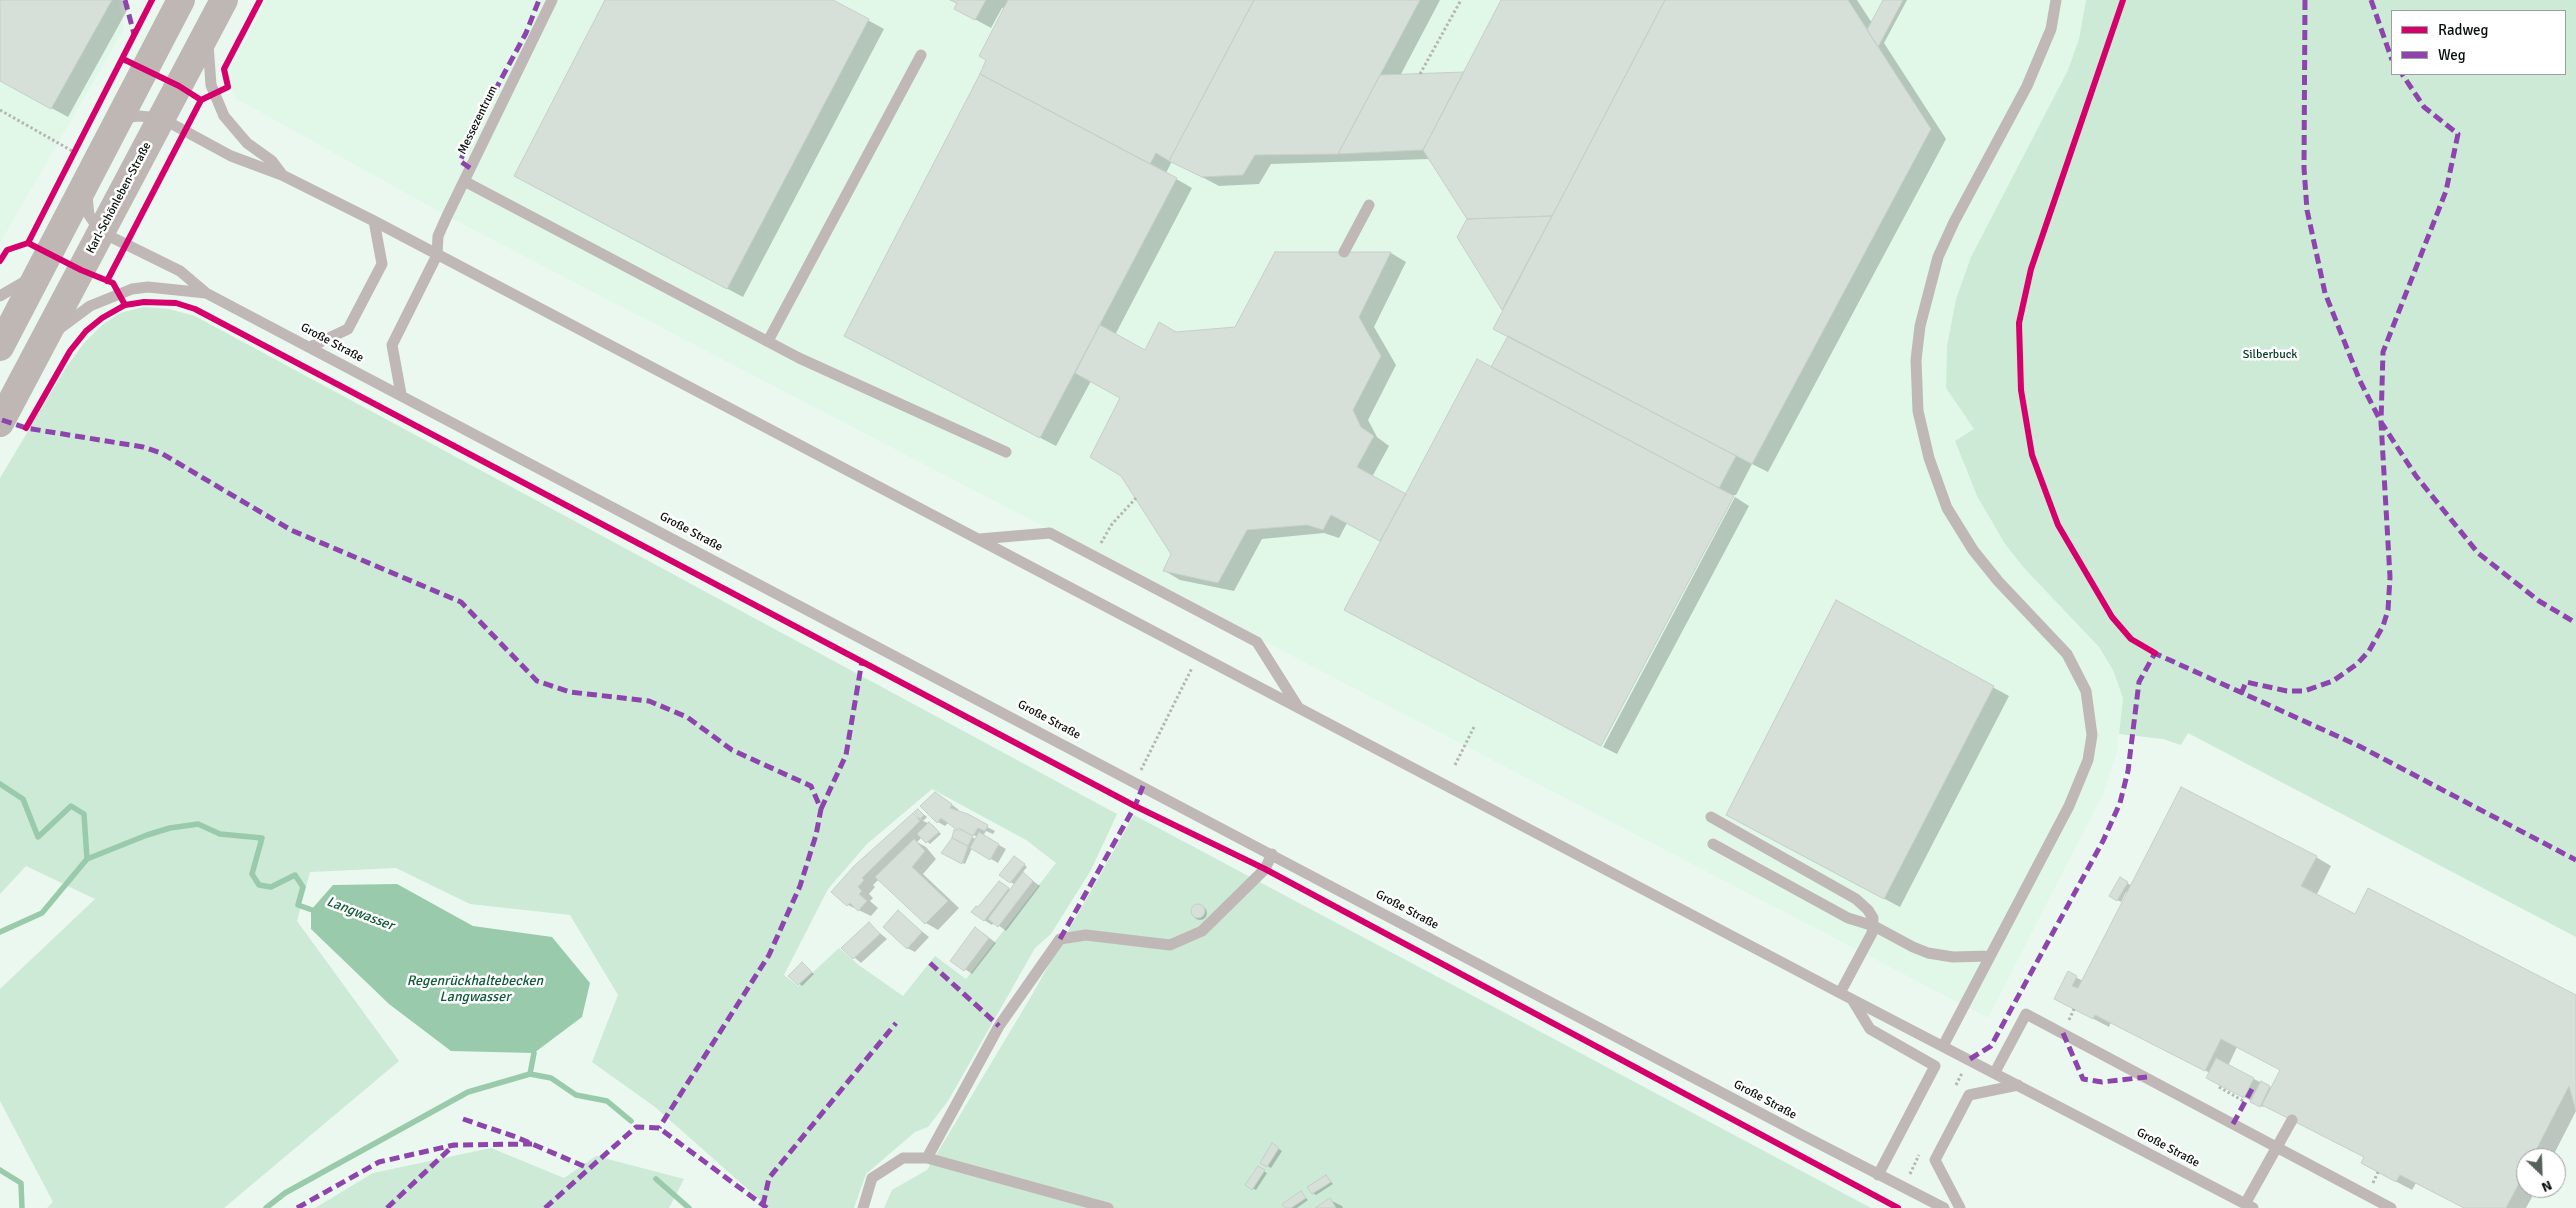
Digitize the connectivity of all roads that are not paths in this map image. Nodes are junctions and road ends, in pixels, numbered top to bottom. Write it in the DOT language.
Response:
graph roads {
  1 [pos="181,0"];
  2 [pos="224,0"];
  3 [pos="552,0"];
  4 [pos="2056,0"];
  5 [pos="208,30"];
  6 [pos="921,55"];
  7 [pos="161,118"];
  8 [pos="119,119"];
  9 [pos="282,175"];
  10 [pos="88,179"];
  11 [pos="464,181"];
  12 [pos="1369,205"];
  13 [pos="374,221"];
  14 [pos="101,232"];
  15 [pos="1344,252"];
  16 [pos="437,255"];
  17 [pos="38,275"];
  18 [pos="206,293"];
  19 [pos="0,296"];
  20 [pos="45,338"];
  21 [pos="768,341"];
  22 [pos="0,347"];
  23 [pos="310,347"];
  24 [pos="401,394"];
  25 [pos="0,423"];
  26 [pos="1006,452"];
  27 [pos="978,539"];
  28 [pos="1299,708"];
  29 [pos="1711,817"];
  30 [pos="1713,844"];
  31 [pos="1272,854"];
  32 [pos="1874,926"];
  33 [pos="1990,956"];
  34 [pos="1840,994"];
  35 [pos="1853,1000"];
  36 [pos="1943,1046"];
  37 [pos="1995,1072"];
  38 [pos="2018,1084"];
  39 [pos="2292,1120"];
  40 [pos="2276,1149"];
  41 [pos="926,1158"];
  42 [pos="1878,1175"];
  43 [pos="2249,1206"];
  44 [pos="863,1208"];
  45 [pos="1108,1208"];
  46 [pos="1944,1208"];
  47 [pos="1960,1208"];
  48 [pos="2391,1208"];
  1 -- 8 [label="main road"];
  2 -- 5 [label="main road, Karl-Schönleben-Straße"];
  3 -- 11 [label="lane, Messezentrum"];
  4 -- 33 [label="lane"];
  5 -- 7 [label="main road, Karl-Schönleben-Straße"];
  5 -- 9 [label="lane, Große Straße"];
  6 -- 21 [label="lane"];
  7 -- 8 [label="lane, Große Straße"];
  7 -- 9 [label="lane, Große Straße"];
  7 -- 14 [label="main road, Karl-Schönleben-Straße"];
  8 -- 10 [label="main road"];
  9 -- 13 [label="lane, Große Straße"];
  10 -- 14 [label="lane"];
  10 -- 17 [label="main road"];
  11 -- 16 [label="lane, Messezentrum"];
  11 -- 21 [label="lane"];
  12 -- 15 [label="lane"];
  13 -- 16 [label="lane, Große Straße"];
  13 -- 23 [label="lane"];
  14 -- 18 [label="lane, Große Straße"];
  14 -- 20 [label="main road, Karl-Schönleben-Straße"];
  16 -- 24 [label="lane, Messezentrum"];
  16 -- 27 [label="lane, Große Straße"];
  17 -- 19 [label="lane"];
  17 -- 22 [label="main road"];
  18 -- 20 [label="lane, Große Straße"];
  18 -- 23 [label="lane, Große Straße"];
  20 -- 25 [label="main road, Karl-Schönleben-Straße"];
  21 -- 26 [label="lane"];
  23 -- 24 [label="lane, Große Straße"];
  24 -- 31 [label="lane, Große Straße"];
  27 -- 28 [label="lane, Große Straße"];
  27 -- 28 [label="lane"];
  28 -- 34 [label="lane, Große Straße"];
  29 -- 32 [label="lane"];
  30 -- 32 [label="lane"];
  31 -- 41 [label="lane"];
  31 -- 42 [label="lane, Große Straße"];
  32 -- 33 [label="lane"];
  32 -- 34 [label="lane"];
  33 -- 36 [label="lane"];
  34 -- 35 [label="lane, Große Straße"];
  35 -- 36 [label="lane, Große Straße"];
  35 -- 42 [label="lane"];
  36 -- 37 [label="lane, Große Straße"];
  37 -- 38 [label="lane, Große Straße"];
  37 -- 40 [label="lane"];
  38 -- 43 [label="lane, Große Straße"];
  38 -- 47 [label="lane"];
  39 -- 40 [label="lane"];
  40 -- 43 [label="lane"];
  40 -- 48 [label="lane"];
  41 -- 44 [label="lane"];
  41 -- 45 [label="lane"];
  42 -- 46 [label="lane, Große Straße"];
}
